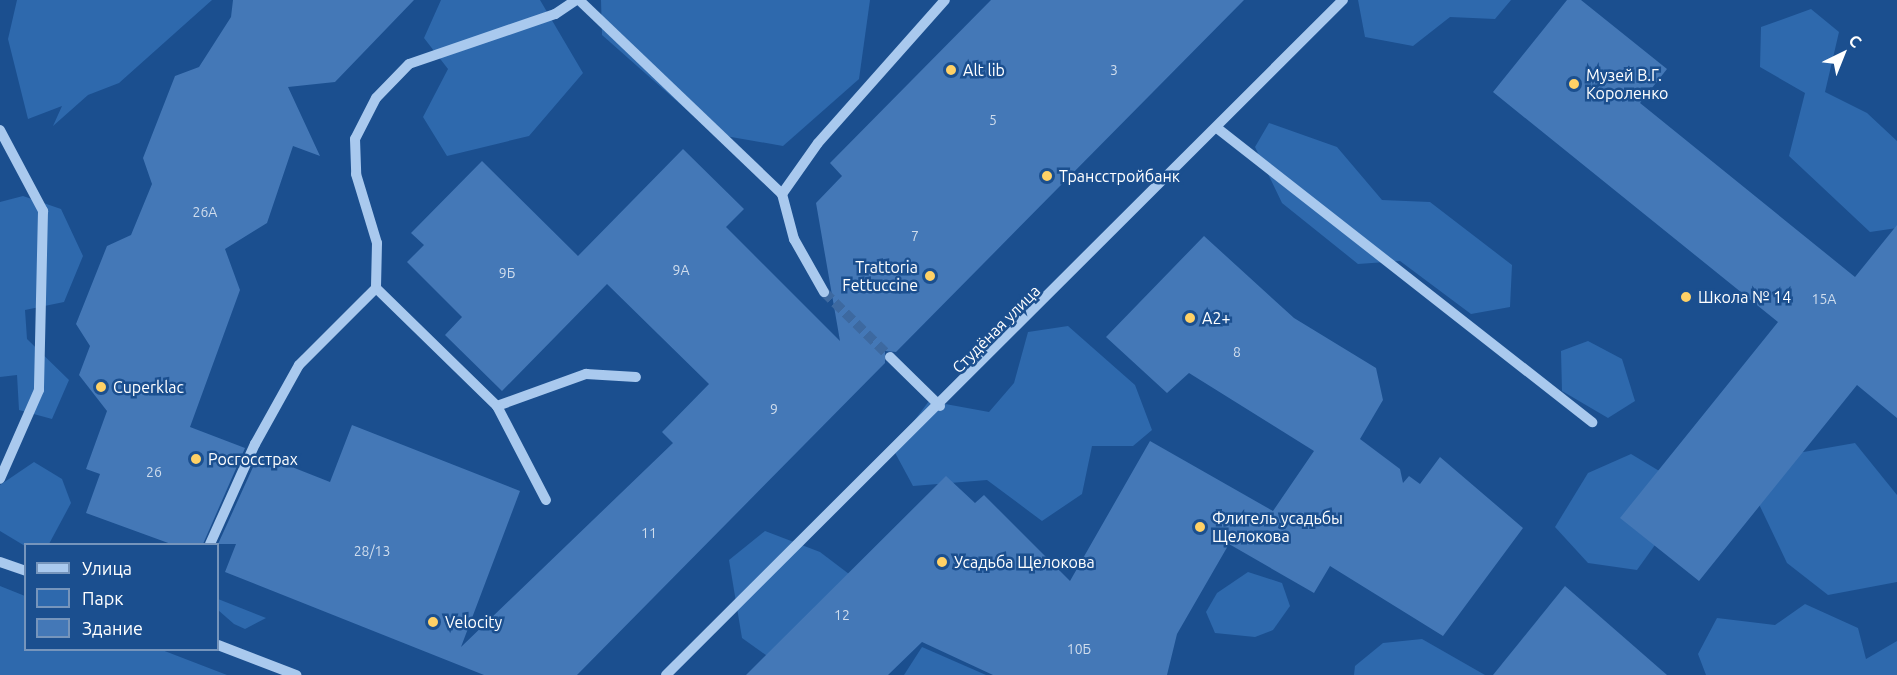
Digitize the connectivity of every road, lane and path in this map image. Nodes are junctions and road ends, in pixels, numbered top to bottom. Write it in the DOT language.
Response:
graph roads {
  1 [pos="578,0"];
  2 [pos="945,0"];
  3 [pos="1343,0"];
  4 [pos="1217,128"];
  5 [pos="0,130"];
  6 [pos="782,194"];
  7 [pos="376,288"];
  8 [pos="824,292"];
  9 [pos="890,357"];
  10 [pos="636,377"];
  11 [pos="497,406"];
  12 [pos="940,406"];
  13 [pos="1592,422"];
  14 [pos="0,479"];
  15 [pos="546,500"];
  16 [pos="210,543"];
  17 [pos="0,562"];
  18 [pos="24,571"];
  19 [pos="219,645"];
  20 [pos="296,675"];
  21 [pos="666,675"];
  1 -- 6 [label="street"];
  1 -- 7 [label="street"];
  2 -- 6 [label="street"];
  3 -- 4 [label="street, Студёная улица"];
  4 -- 12 [label="street, Студёная улица"];
  4 -- 13 [label="street"];
  5 -- 14 [label="street"];
  6 -- 8 [label="street"];
  7 -- 11 [label="street"];
  7 -- 16 [label="street"];
  9 -- 12 [label="street"];
  10 -- 11 [label="street"];
  11 -- 15 [label="street"];
  12 -- 21 [label="street, Студёная улица"];
  17 -- 18 [label="street"];
  19 -- 20 [label="street"];
}
